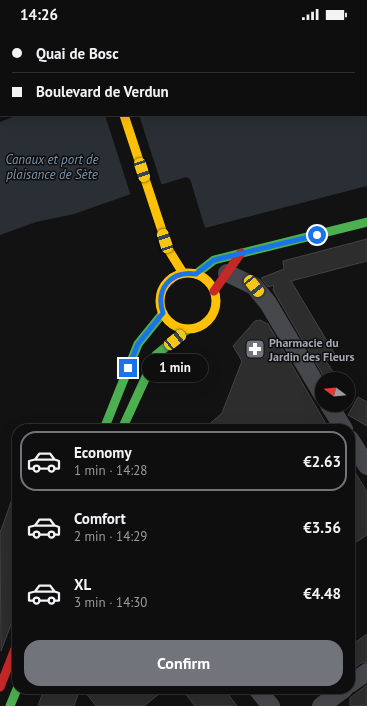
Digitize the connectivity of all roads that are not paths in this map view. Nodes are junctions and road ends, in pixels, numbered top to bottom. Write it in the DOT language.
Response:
graph roads {
  1 [pos="124,116"];
  2 [pos="367,222"];
  3 [pos="168,250"];
  4 [pos="241,253"];
  5 [pos="183,273"];
  6 [pos="227,273"];
  7 [pos="196,274"];
  8 [pos="170,279"];
  9 [pos="214,291"];
  10 [pos="163,313"];
  11 [pos="188,329"];
  12 [pos="315,382"];
  13 [pos="333,412"];
  14 [pos="106,424"];
  15 [pos="124,424"];
  16 [pos="341,424"];
  17 [pos="355,447"];
  18 [pos="367,466"];
  19 [pos="12,656"];
  20 [pos="367,672"];
  21 [pos="355,680"];
  22 [pos="0,686"];
  23 [pos="15,694"];
  24 [pos="261,694"];
  25 [pos="337,694"];
  26 [pos="10,706"];
  27 [pos="271,706"];
  28 [pos="321,706"];
  1 -- 3 [label="main road"];
  2 -- 4 [label="main road"];
  3 -- 5 [label="main road"];
  3 -- 8 [label="main road"];
  4 -- 6 [label="main road"];
  4 -- 7 [label="main road"];
  5 -- 7 [label="main road"];
  5 -- 8 [label="main road"];
  6 -- 9 [label="main road"];
  6 -- 12 [label="street"];
  7 -- 9 [label="main road"];
  8 -- 10 [label="main road"];
  9 -- 11 [label="main road"];
  10 -- 11 [label="main road"];
  10 -- 14 [label="main road"];
  11 -- 15 [label="main road"];
  13 -- 16 [label="street"];
  17 -- 18 [label="street"];
  19 -- 22 [label="main road"];
  20 -- 21 [label="street"];
  23 -- 26 [label="main road"];
  24 -- 27 [label="street"];
  25 -- 28 [label="street"];
}
